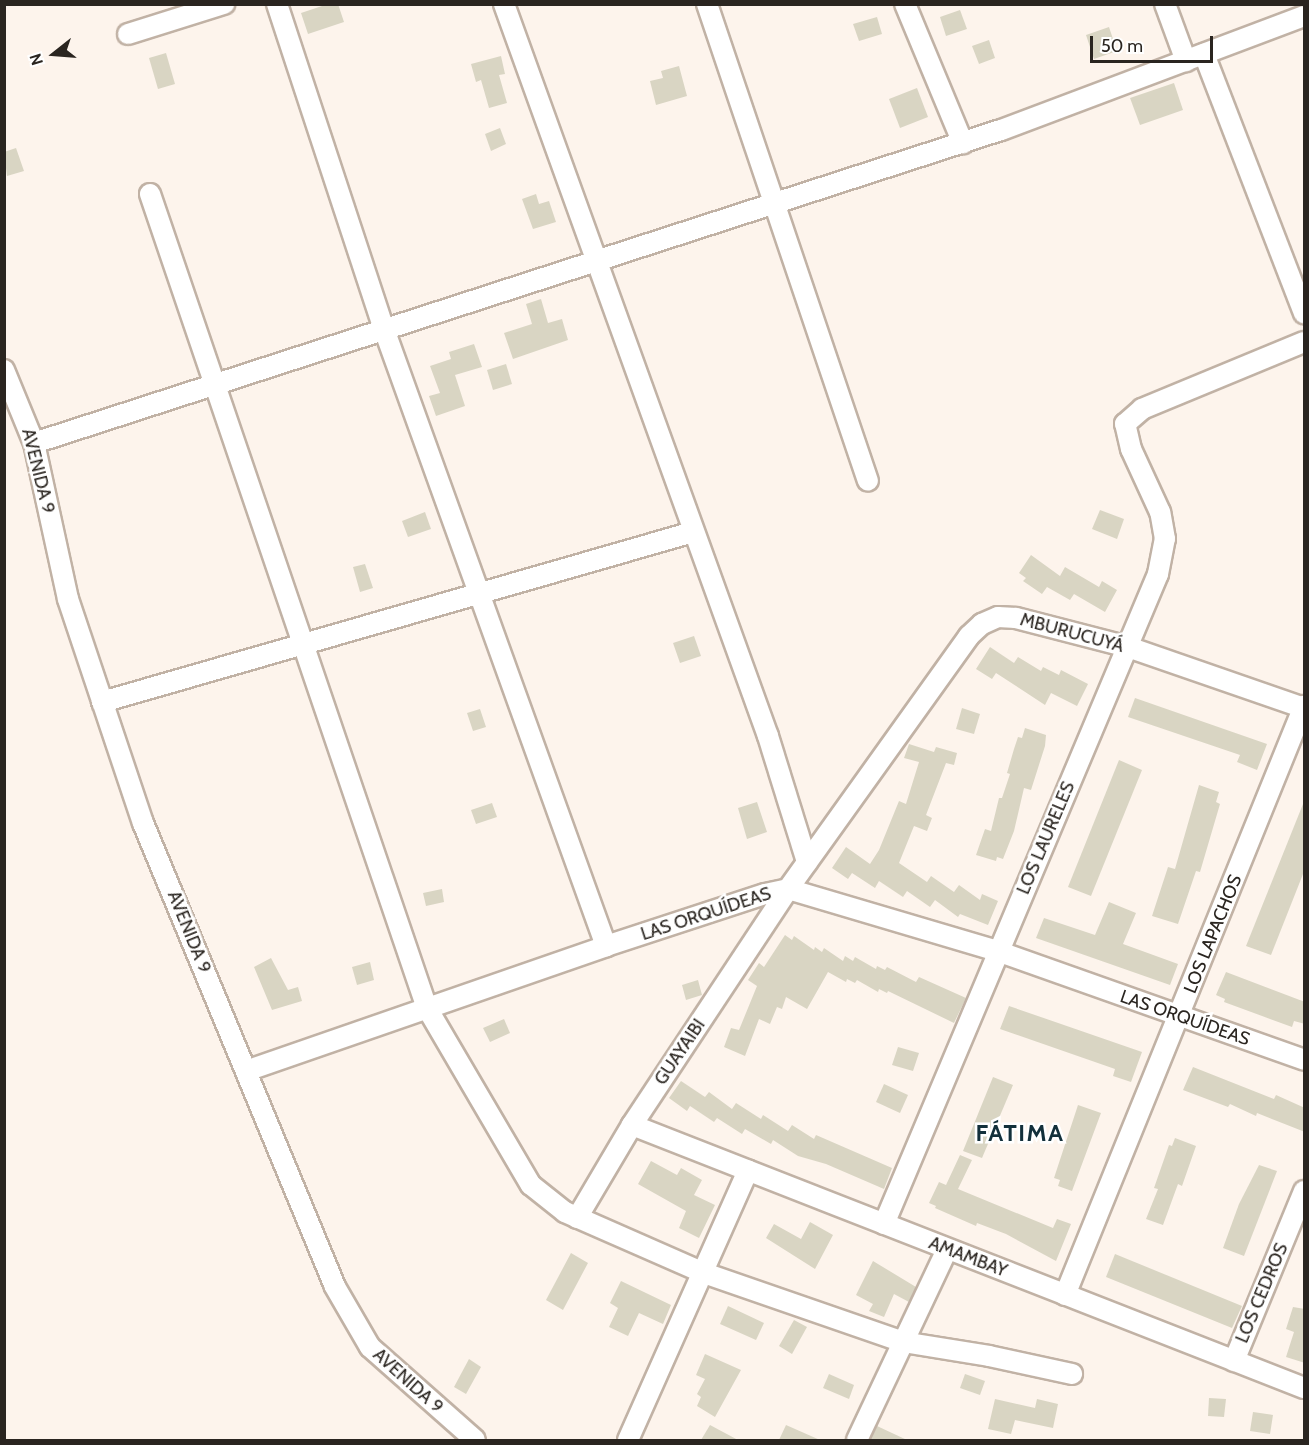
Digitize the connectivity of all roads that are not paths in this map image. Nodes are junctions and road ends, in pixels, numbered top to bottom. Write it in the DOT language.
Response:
graph roads {
  1 [pos="224,4"];
  2 [pos="277,4"];
  3 [pos="504,4"];
  4 [pos="707,4"];
  5 [pos="905,4"];
  6 [pos="1165,4"];
  7 [pos="1305,16"];
  8 [pos="128,34"];
  9 [pos="1195,57"];
  10 [pos="963,143"];
  11 [pos="150,194"];
  12 [pos="774,204"];
  13 [pos="596,261"];
  14 [pos="1305,313"];
  15 [pos="384,329"];
  16 [pos="1305,342"];
  17 [pos="4,370"];
  18 [pos="214,384"];
  19 [pos="34,442"];
  20 [pos="868,481"];
  21 [pos="693,532"];
  22 [pos="480,594"];
  23 [pos="303,644"];
  24 [pos="1128,647"];
  25 [pos="102,702"];
  26 [pos="1304,707"];
  27 [pos="807,862"];
  28 [pos="788,889"];
  29 [pos="606,946"];
  30 [pos="998,951"];
  31 [pos="427,1008"];
  32 [pos="1180,1016"];
  33 [pos="1305,1060"];
  34 [pos="246,1071"];
  35 [pos="632,1125"];
  36 [pos="748,1171"];
  37 [pos="1305,1191"];
  38 [pos="577,1218"];
  39 [pos="884,1224"];
  40 [pos="947,1250"];
  41 [pos="704,1273"];
  42 [pos="1065,1295"];
  43 [pos="903,1342"];
  44 [pos="1234,1361"];
  45 [pos="1072,1374"];
  46 [pos="1305,1388"];
  47 [pos="475,1440"];
  48 [pos="628,1440"];
  49 [pos="857,1440"];
  1 -- 8 [label="street"];
  2 -- 15 [label="street"];
  3 -- 13 [label="street"];
  4 -- 12 [label="street"];
  5 -- 10 [label="street"];
  6 -- 9 [label="street"];
  7 -- 9 [label="street"];
  9 -- 10 [label="street"];
  9 -- 14 [label="street"];
  10 -- 12 [label="street"];
  11 -- 18 [label="street"];
  12 -- 13 [label="street"];
  12 -- 20 [label="street"];
  13 -- 15 [label="street"];
  13 -- 21 [label="street"];
  15 -- 18 [label="street"];
  15 -- 22 [label="street"];
  16 -- 24 [label="street, LOS LAURELES"];
  17 -- 19 [label="street, AVENIDA 9"];
  18 -- 19 [label="street"];
  18 -- 23 [label="street"];
  19 -- 25 [label="street, AVENIDA 9"];
  21 -- 22 [label="street"];
  21 -- 27 [label="street"];
  22 -- 23 [label="street"];
  22 -- 29 [label="street"];
  23 -- 25 [label="street"];
  23 -- 31 [label="street"];
  24 -- 26 [label="street, MBURUCUYÁ"];
  24 -- 27 [label="street, MBURUCUYÁ"];
  24 -- 30 [label="street, LOS LAURELES"];
  25 -- 34 [label="street, AVENIDA 9"];
  26 -- 32 [label="street, LOS LAPACHOS"];
  27 -- 28 [label="street, MBURUCUYÁ"];
  28 -- 29 [label="street, LAS ORQUÍDEAS"];
  28 -- 30 [label="street, LAS ORQUÍDEAS"];
  28 -- 35 [label="street, GUAYAIBI"];
  29 -- 31 [label="street, LAS ORQUÍDEAS"];
  30 -- 32 [label="street, LAS ORQUÍDEAS"];
  30 -- 39 [label="street, LOS LAURELES"];
  31 -- 34 [label="street, LAS ORQUÍDEAS"];
  31 -- 38 [label="street"];
  32 -- 33 [label="street, LAS ORQUÍDEAS"];
  32 -- 42 [label="street, LOS LAPACHOS"];
  34 -- 47 [label="street, AVENIDA 9"];
  35 -- 36 [label="street, AMAMBAY"];
  35 -- 38 [label="street, GUAYAIBI"];
  36 -- 39 [label="street, AMAMBAY"];
  36 -- 41 [label="street"];
  37 -- 44 [label="street, LOS CEDROS"];
  38 -- 41 [label="street"];
  39 -- 40 [label="street, AMAMBAY"];
  40 -- 42 [label="street, AMAMBAY"];
  40 -- 43 [label="street"];
  41 -- 43 [label="street"];
  41 -- 48 [label="street"];
  42 -- 44 [label="street, AMAMBAY"];
  43 -- 45 [label="street"];
  43 -- 49 [label="street"];
  44 -- 46 [label="street, AMAMBAY"];
}
